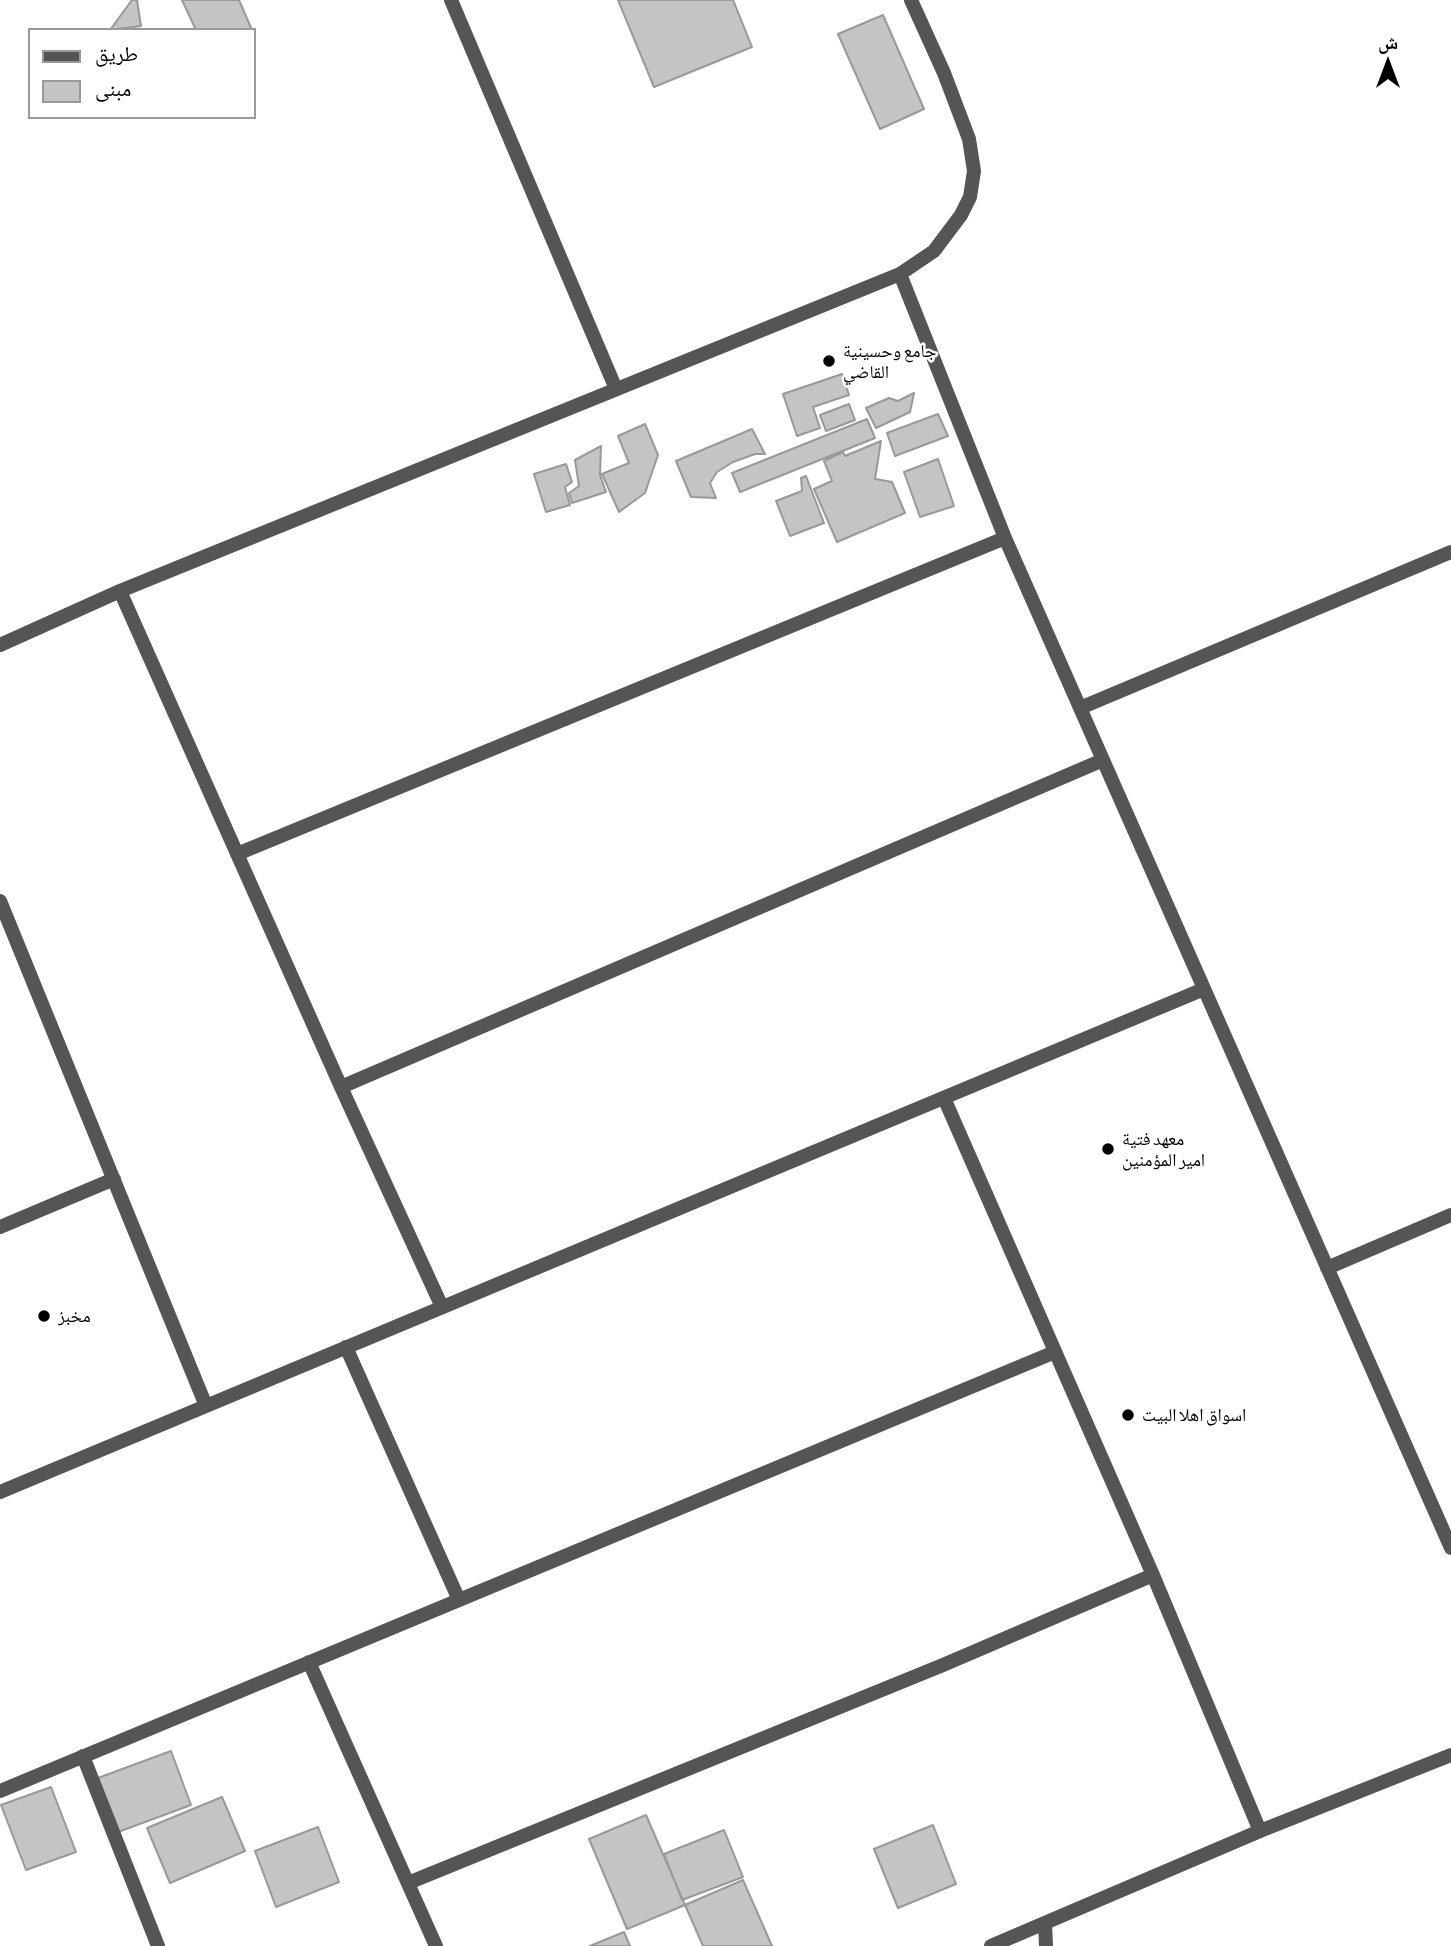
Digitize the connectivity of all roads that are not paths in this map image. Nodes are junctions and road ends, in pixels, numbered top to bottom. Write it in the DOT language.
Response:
graph roads {
  1 [pos="451,0"];
  2 [pos="911,0"];
  3 [pos="900,274"];
  4 [pos="616,389"];
  5 [pos="1005,538"];
  6 [pos="1451,552"];
  7 [pos="120,591"];
  8 [pos="0,645"];
  9 [pos="1080,709"];
  10 [pos="1103,760"];
  11 [pos="237,854"];
  12 [pos="0,901"];
  13 [pos="1203,989"];
  14 [pos="341,1087"];
  15 [pos="944,1098"];
  16 [pos="114,1179"];
  17 [pos="1451,1215"];
  18 [pos="0,1227"];
  19 [pos="1327,1268"];
  20 [pos="442,1307"];
  21 [pos="346,1347"];
  22 [pos="1055,1352"];
  23 [pos="206,1406"];
  24 [pos="0,1492"];
  25 [pos="1451,1548"];
  26 [pos="1153,1575"];
  27 [pos="459,1600"];
  28 [pos="309,1662"];
  29 [pos="1451,1755"];
  30 [pos="83,1756"];
  31 [pos="0,1791"];
  32 [pos="1260,1831"];
  33 [pos="408,1883"];
  34 [pos="1045,1924"];
  35 [pos="158,1946"];
  36 [pos="436,1946"];
  37 [pos="991,1946"];
  38 [pos="1046,1946"];
  1 -- 4 [label="street"];
  2 -- 3 [label="street"];
  3 -- 4 [label="street"];
  3 -- 5 [label="street"];
  4 -- 7 [label="street"];
  5 -- 9 [label="street"];
  5 -- 11 [label="street"];
  6 -- 9 [label="street"];
  7 -- 8 [label="street"];
  7 -- 11 [label="street"];
  9 -- 10 [label="street"];
  10 -- 13 [label="street"];
  10 -- 14 [label="street"];
  11 -- 14 [label="street"];
  12 -- 16 [label="street"];
  13 -- 15 [label="street"];
  13 -- 19 [label="street"];
  14 -- 20 [label="street"];
  15 -- 20 [label="street"];
  15 -- 22 [label="street"];
  16 -- 18 [label="street"];
  16 -- 23 [label="street"];
  17 -- 19 [label="street"];
  19 -- 25 [label="street"];
  20 -- 21 [label="street"];
  21 -- 23 [label="street"];
  21 -- 27 [label="street"];
  22 -- 26 [label="street"];
  22 -- 27 [label="street"];
  23 -- 24 [label="street"];
  26 -- 32 [label="street"];
  26 -- 33 [label="street"];
  27 -- 28 [label="street"];
  28 -- 30 [label="street"];
  28 -- 33 [label="street"];
  29 -- 32 [label="street"];
  30 -- 31 [label="street"];
  30 -- 35 [label="street"];
  32 -- 34 [label="street"];
  33 -- 36 [label="street"];
  34 -- 37 [label="street"];
  34 -- 38 [label="street"];
}
